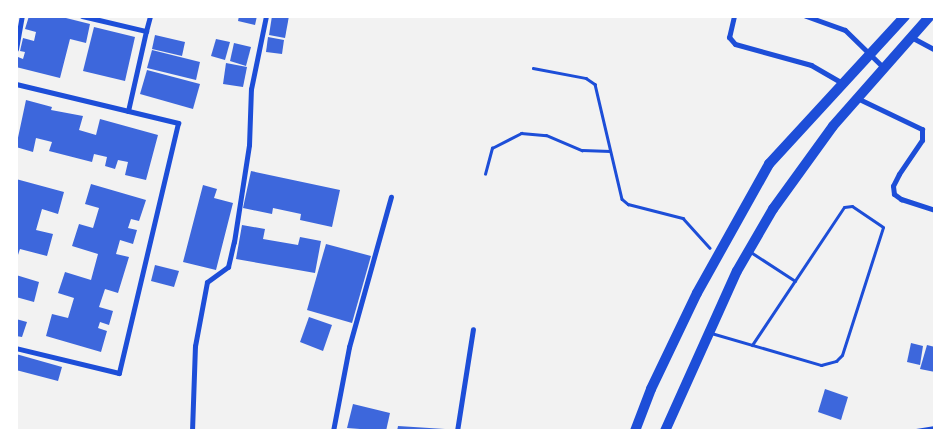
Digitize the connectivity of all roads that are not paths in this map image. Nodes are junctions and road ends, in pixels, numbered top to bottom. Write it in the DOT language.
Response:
graph roads {
  1 [pos="22,16"];
  2 [pos="82,16"];
  3 [pos="150,16"];
  4 [pos="266,16"];
  5 [pos="734,16"];
  6 [pos="806,16"];
  7 [pos="905,16"];
  8 [pos="930,16"];
  9 [pos="146,31"];
  10 [pos="910,37"];
  11 [pos="16,49"];
  12 [pos="935,50"];
  13 [pos="870,52"];
  14 [pos="884,68"];
  15 [pos="842,83"];
  16 [pos="16,84"];
  17 [pos="859,99"];
  18 [pos="128,111"];
  19 [pos="391,197"];
  20 [pos="935,210"];
  21 [pos="748,250"];
  22 [pos="795,281"];
  23 [pos="473,329"];
  24 [pos="708,332"];
  25 [pos="752,345"];
  26 [pos="16,348"];
  27 [pos="935,428"];
  28 [pos="192,431"];
  29 [pos="333,431"];
  30 [pos="457,431"];
  31 [pos="635,431"];
  32 [pos="666,431"];
  33 [pos="916,431"];
  1 -- 11 [label="street"];
  2 -- 9 [label="street"];
  3 -- 9 [label="street"];
  4 -- 28 [label="street"];
  5 -- 15 [label="street"];
  6 -- 13 [label="street"];
  7 -- 13 [label="main road"];
  8 -- 10 [label="main road"];
  9 -- 18 [label="street"];
  10 -- 12 [label="street"];
  10 -- 14 [label="main road"];
  13 -- 14 [label="street"];
  13 -- 15 [label="main road"];
  14 -- 17 [label="main road"];
  15 -- 31 [label="main road"];
  16 -- 18 [label="street"];
  17 -- 20 [label="street"];
  17 -- 21 [label="main road"];
  18 -- 26 [label="street"];
  19 -- 29 [label="street"];
  21 -- 22 [label="lane"];
  21 -- 24 [label="main road"];
  22 -- 25 [label="lane"];
  22 -- 25 [label="lane"];
  23 -- 30 [label="street"];
  24 -- 25 [label="lane"];
  24 -- 32 [label="main road"];
  27 -- 33 [label="street"];
}
